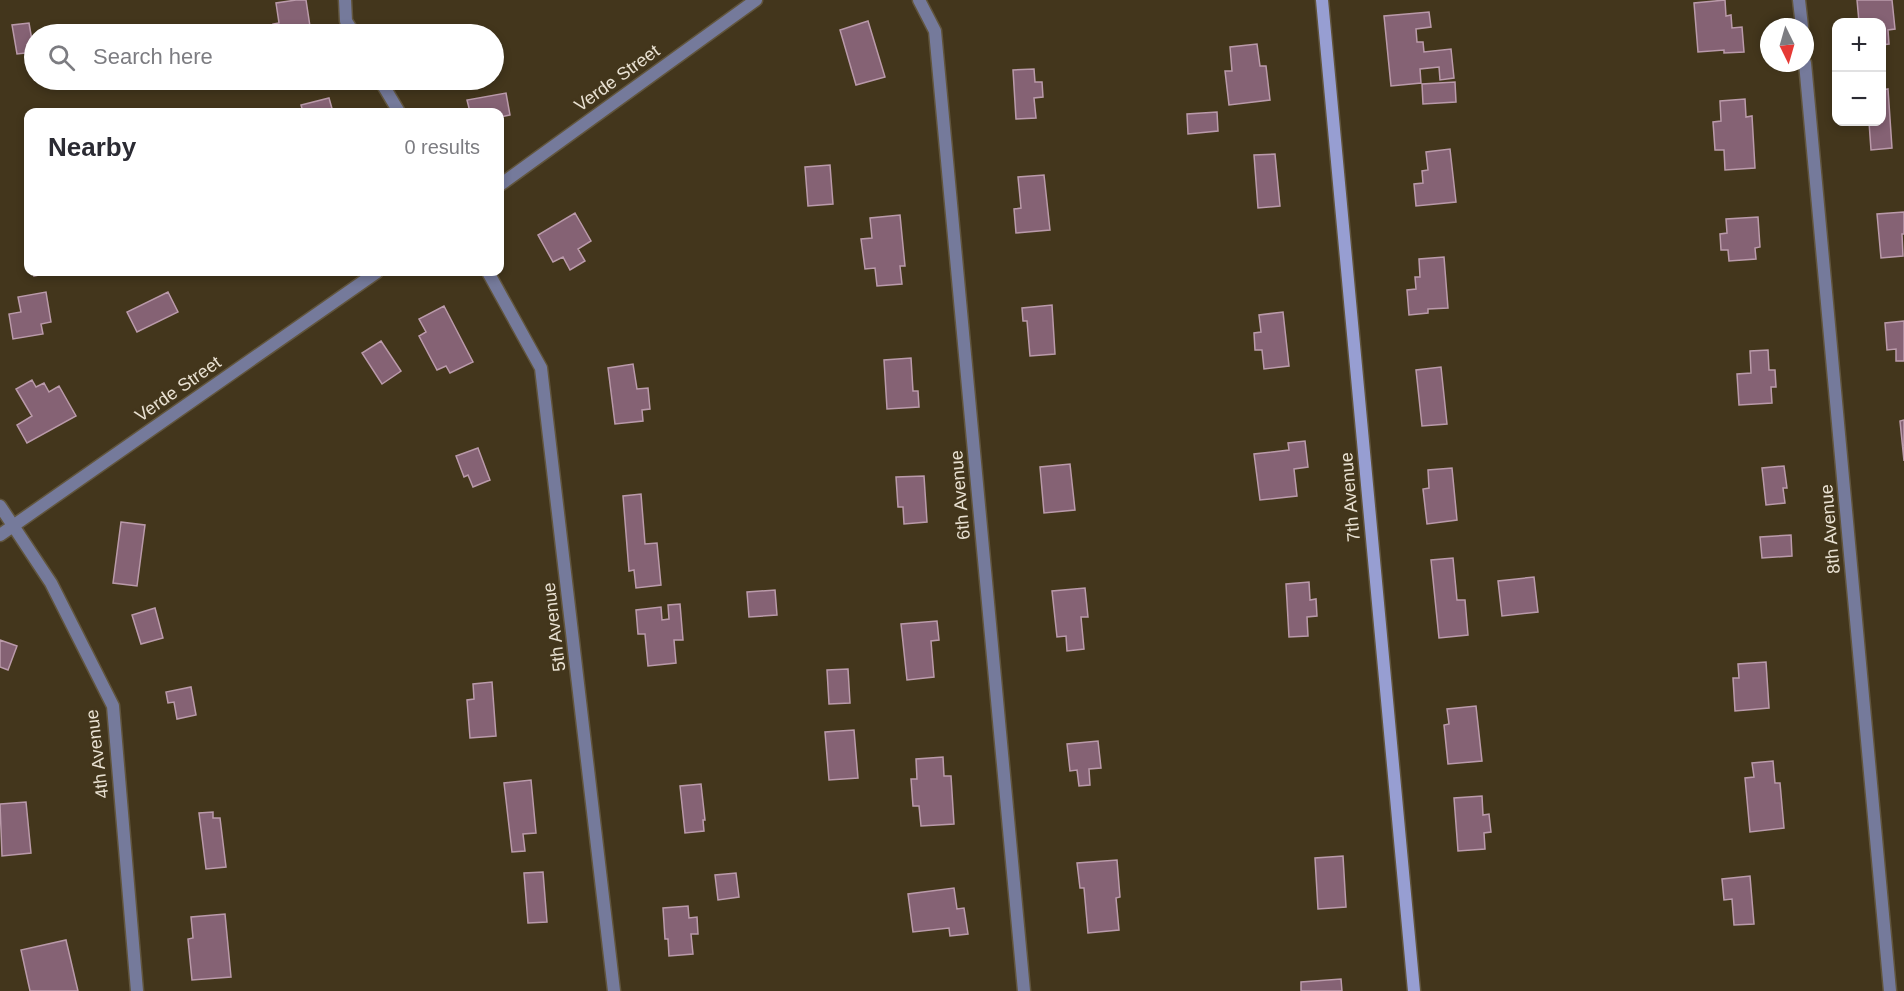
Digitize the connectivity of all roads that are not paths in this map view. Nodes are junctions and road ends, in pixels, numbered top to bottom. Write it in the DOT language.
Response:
graph roads {
  1 [pos="345,0"];
  2 [pos="756,0"];
  3 [pos="920,0"];
  4 [pos="1322,0"];
  5 [pos="1799,0"];
  6 [pos="1801,18"];
  7 [pos="348,24"];
  8 [pos="1806,72"];
  9 [pos="386,90"];
  10 [pos="397,108"];
  11 [pos="504,182"];
  12 [pos="371,276"];
  13 [pos="490,276"];
  14 [pos="0,506"];
  15 [pos="14,525"];
  16 [pos="0,535"];
  17 [pos="137,991"];
  18 [pos="614,991"];
  19 [pos="1024,991"];
  20 [pos="1414,991"];
  21 [pos="1890,991"];
  1 -- 7 [label="street"];
  2 -- 11 [label="street, Verde Street"];
  3 -- 19 [label="street, 6th Avenue"];
  4 -- 20 [label="street, 7th Avenue"];
  5 -- 6 [label="street"];
  8 -- 21 [label="street, 8th Avenue"];
  9 -- 10 [label="street"];
  12 -- 15 [label="street, Verde Street"];
  13 -- 18 [label="street, 5th Avenue"];
  14 -- 15 [label="street, 4th Avenue"];
  15 -- 16 [label="street, Verde Street"];
  15 -- 17 [label="street, 4th Avenue"];
}
